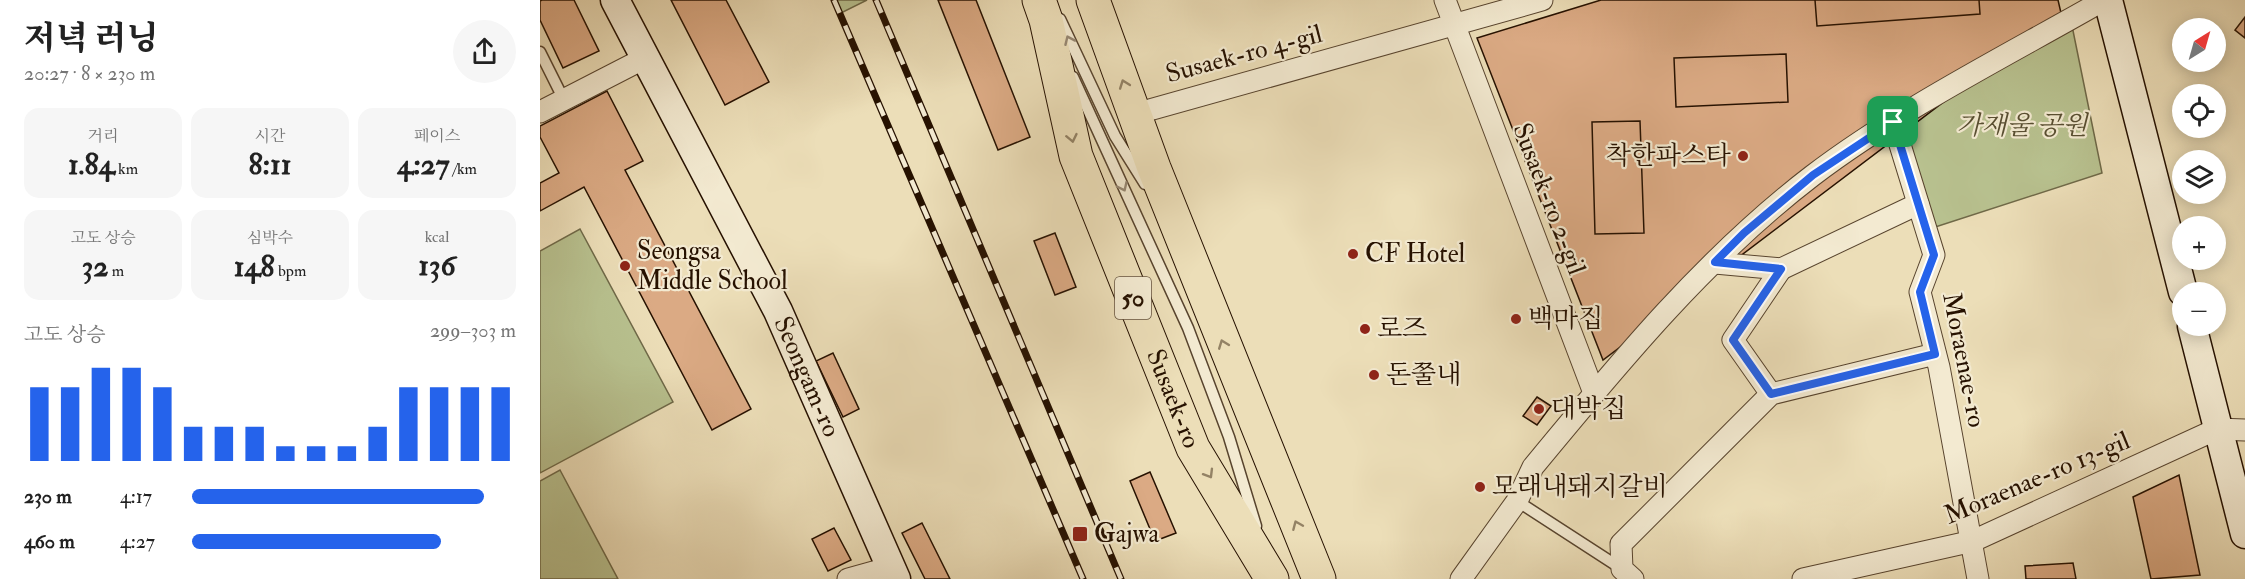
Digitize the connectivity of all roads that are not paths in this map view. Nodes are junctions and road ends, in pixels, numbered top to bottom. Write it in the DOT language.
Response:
graph roads {
  1 [pos="615,0"];
  2 [pos="1093,0"];
  3 [pos="1445,0"];
  4 [pos="1542,0"];
  5 [pos="2106,0"];
  6 [pos="1047,10"];
  7 [pos="1453,25"];
  8 [pos="540,52"];
  9 [pos="645,58"];
  10 [pos="564,100"];
  11 [pos="540,112"];
  12 [pos="1135,114"];
  13 [pos="1893,122"];
  14 [pos="1918,204"];
  15 [pos="1189,256"];
  16 [pos="1715,262"];
  17 [pos="1781,269"];
  18 [pos="2180,282"];
  19 [pos="2194,336"];
  20 [pos="1935,354"];
  21 [pos="1594,393"];
  22 [pos="1771,394"];
  23 [pos="2217,429"];
  24 [pos="2245,430"];
  25 [pos="1517,501"];
  26 [pos="2245,534"];
  27 [pos="1973,541"];
  28 [pos="893,573"];
  29 [pos="1628,574"];
  30 [pos="1271,578"];
  31 [pos="848,579"];
  32 [pos="1319,579"];
  33 [pos="1461,579"];
  34 [pos="1803,579"];
  35 [pos="1978,579"];
  1 -- 9 [label="main road, Seongam-ro"];
  12 -- 2 [label="main road, one-way"];
  3 -- 7 [label="street, Susaek-ro 2-gil"];
  4 -- 7 [label="street, Susaek-ro 4-gil"];
  5 -- 13 [label="street"];
  5 -- 18 [label="main road"];
  15 -- 6 [label="lane, one-way"];
  6 -- 30 [label="main road, Susaek-ro / 50, one-way"];
  7 -- 12 [label="street, Susaek-ro 4-gil"];
  7 -- 21 [label="street, Susaek-ro 2-gil"];
  8 -- 10 [label="lane"];
  9 -- 10 [label="street"];
  9 -- 28 [label="main road, Seongam-ro"];
  10 -- 11 [label="street"];
  12 -- 15 [label="main road"];
  13 -- 14 [label="street, Moraenae-ro"];
  13 -- 16 [label="street"];
  14 -- 17 [label="street"];
  14 -- 20 [label="street, Moraenae-ro"];
  32 -- 15 [label="main road, one-way"];
  16 -- 17 [label="street"];
  16 -- 21 [label="street"];
  17 -- 22 [label="street"];
  19 -- 23 [label="main road"];
  20 -- 22 [label="street"];
  20 -- 27 [label="street, Moraenae-ro"];
  21 -- 25 [label="street"];
  22 -- 29 [label="street"];
  23 -- 24 [label="street"];
  23 -- 26 [label="main road"];
  23 -- 27 [label="street, Moraenae-ro 13-gil"];
  25 -- 29 [label="lane"];
  25 -- 33 [label="street"];
  27 -- 34 [label="street, Moraenae-ro 13-gil"];
  27 -- 35 [label="street, Moraenae-ro"];
  28 -- 31 [label="street, Seongam-ro"];
}
